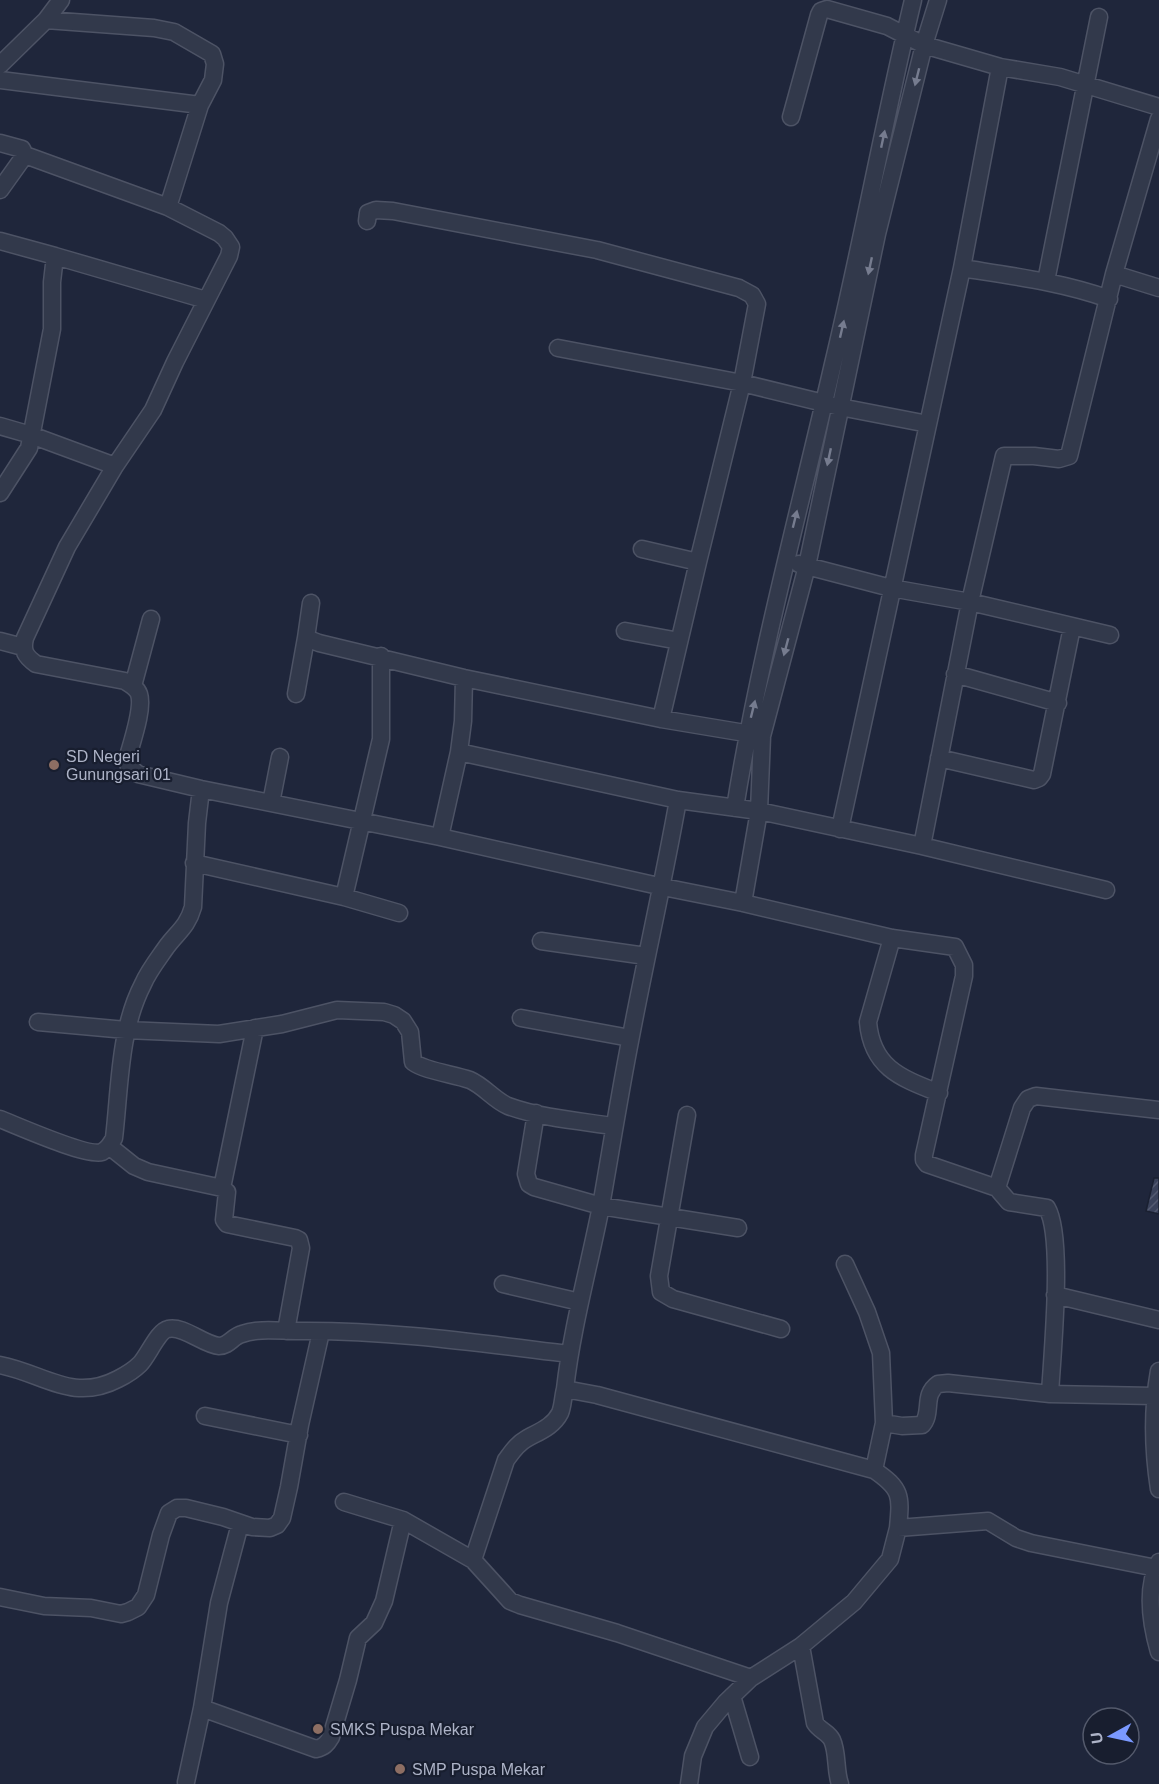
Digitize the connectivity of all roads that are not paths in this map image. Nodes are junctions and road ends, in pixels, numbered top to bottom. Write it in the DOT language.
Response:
graph roads {
  1 [pos="61,0"];
  2 [pos="913,0"];
  3 [pos="938,0"];
  4 [pos="1099,17"];
  5 [pos="46,20"];
  6 [pos="905,34"];
  7 [pos="924,45"];
  8 [pos="0,65"];
  9 [pos="1000,67"];
  10 [pos="0,80"];
  11 [pos="1084,83"];
  12 [pos="200,105"];
  13 [pos="1159,107"];
  14 [pos="791,117"];
  15 [pos="1159,118"];
  16 [pos="0,143"];
  17 [pos="25,155"];
  18 [pos="0,190"];
  19 [pos="879,196"];
  20 [pos="168,207"];
  21 [pos="367,221"];
  22 [pos="0,241"];
  23 [pos="55,256"];
  24 [pos="962,268"];
  25 [pos="1114,274"];
  26 [pos="1046,281"];
  27 [pos="1159,288"];
  28 [pos="1109,299"];
  29 [pos="206,300"];
  30 [pos="558,348"];
  31 [pos="742,383"];
  32 [pos="832,405"];
  33 [pos="928,424"];
  34 [pos="0,426"];
  35 [pos="31,435"];
  36 [pos="115,466"];
  37 [pos="0,493"];
  38 [pos="642,549"];
  39 [pos="786,561"];
  40 [pos="698,562"];
  41 [pos="807,566"];
  42 [pos="891,588"];
  43 [pos="970,602"];
  44 [pos="311,603"];
  45 [pos="151,619"];
  46 [pos="1072,627"];
  47 [pos="625,631"];
  48 [pos="1110,635"];
  49 [pos="306,638"];
  50 [pos="0,641"];
  51 [pos="679,641"];
  52 [pos="23,647"];
  53 [pos="381,656"];
  54 [pos="955,674"];
  55 [pos="464,678"];
  56 [pos="133,687"];
  57 [pos="296,694"];
  58 [pos="1058,703"];
  59 [pos="661,719"];
  60 [pos="755,734"];
  61 [pos="459,752"];
  62 [pos="280,757"];
  63 [pos="939,758"];
  64 [pos="201,789"];
  65 [pos="678,800"];
  66 [pos="271,803"];
  67 [pos="735,808"];
  68 [pos="759,811"];
  69 [pos="362,821"];
  70 [pos="840,829"];
  71 [pos="440,837"];
  72 [pos="921,846"];
  73 [pos="194,863"];
  74 [pos="663,887"];
  75 [pos="1106,890"];
  76 [pos="344,897"];
  77 [pos="743,903"];
  78 [pos="399,913"];
  79 [pos="892,938"];
  80 [pos="541,940"];
  81 [pos="646,956"];
  82 [pos="521,1018"];
  83 [pos="38,1022"];
  84 [pos="255,1028"];
  85 [pos="126,1030"];
  86 [pos="630,1038"];
  87 [pos="939,1093"];
  88 [pos="1159,1110"];
  89 [pos="536,1113"];
  90 [pos="687,1115"];
  91 [pos="0,1119"];
  92 [pos="613,1126"];
  93 [pos="110,1146"];
  94 [pos="222,1188"];
  95 [pos="997,1188"];
  96 [pos="601,1206"];
  97 [pos="670,1217"];
  98 [pos="738,1228"];
  99 [pos="845,1264"];
  100 [pos="503,1284"];
  101 [pos="1055,1295"];
  102 [pos="580,1302"];
  103 [pos="1159,1320"];
  104 [pos="781,1329"];
  105 [pos="286,1331"];
  106 [pos="321,1332"];
  107 [pos="569,1354"];
  108 [pos="0,1365"];
  109 [pos="1159,1371"];
  110 [pos="565,1389"];
  111 [pos="1050,1394"];
  112 [pos="1155,1396"];
  113 [pos="205,1416"];
  114 [pos="884,1423"];
  115 [pos="298,1435"];
  116 [pos="874,1470"];
  117 [pos="1159,1489"];
  118 [pos="344,1502"];
  119 [pos="403,1520"];
  120 [pos="240,1524"];
  121 [pos="898,1528"];
  122 [pos="473,1560"];
  123 [pos="1157,1565"];
  124 [pos="0,1597"];
  125 [pos="801,1646"];
  126 [pos="1159,1652"];
  127 [pos="751,1678"];
  128 [pos="732,1696"];
  129 [pos="202,1708"];
  130 [pos="750,1757"];
  131 [pos="186,1782"];
  132 [pos="689,1784"];
  133 [pos="840,1784"];
  1 -- 5 [label="street"];
  2 -- 6 [label="street"];
  3 -- 7 [label="street"];
  4 -- 11 [label="street"];
  5 -- 8 [label="street"];
  5 -- 12 [label="street"];
  6 -- 7 [label="street"];
  6 -- 14 [label="street"];
  19 -- 6 [label="street, one-way"];
  7 -- 9 [label="street"];
  7 -- 19 [label="street, one-way"];
  9 -- 11 [label="street"];
  9 -- 24 [label="street"];
  10 -- 12 [label="street"];
  11 -- 13 [label="street"];
  11 -- 26 [label="street"];
  12 -- 20 [label="street"];
  15 -- 25 [label="street"];
  16 -- 17 [label="street"];
  17 -- 18 [label="street"];
  17 -- 20 [label="street"];
  19 -- 32 [label="street"];
  20 -- 29 [label="street"];
  21 -- 31 [label="street"];
  22 -- 23 [label="street"];
  23 -- 29 [label="street"];
  23 -- 35 [label="street"];
  24 -- 26 [label="street"];
  24 -- 33 [label="street"];
  25 -- 27 [label="street"];
  25 -- 28 [label="street"];
  26 -- 28 [label="street"];
  28 -- 43 [label="street"];
  29 -- 36 [label="street"];
  30 -- 31 [label="street"];
  31 -- 32 [label="street"];
  31 -- 40 [label="street"];
  32 -- 33 [label="street"];
  39 -- 32 [label="street, one-way"];
  32 -- 41 [label="street, one-way"];
  33 -- 42 [label="street"];
  34 -- 35 [label="street"];
  35 -- 36 [label="street"];
  35 -- 37 [label="street"];
  36 -- 52 [label="street"];
  38 -- 40 [label="street"];
  39 -- 41 [label="street"];
  60 -- 39 [label="street, one-way"];
  40 -- 51 [label="street"];
  41 -- 42 [label="street"];
  41 -- 60 [label="street, one-way"];
  42 -- 43 [label="street"];
  42 -- 70 [label="street"];
  43 -- 46 [label="street"];
  43 -- 54 [label="street"];
  44 -- 49 [label="street"];
  45 -- 56 [label="street"];
  46 -- 48 [label="street"];
  46 -- 58 [label="street"];
  47 -- 51 [label="street"];
  49 -- 53 [label="street"];
  49 -- 57 [label="street"];
  50 -- 52 [label="street"];
  51 -- 59 [label="street"];
  52 -- 56 [label="street"];
  53 -- 55 [label="street"];
  53 -- 69 [label="street"];
  54 -- 58 [label="street"];
  54 -- 63 [label="street"];
  55 -- 59 [label="street"];
  55 -- 61 [label="street"];
  56 -- 64 [label="street"];
  58 -- 63 [label="street"];
  59 -- 60 [label="street"];
  60 -- 67 [label="street"];
  60 -- 68 [label="street"];
  61 -- 65 [label="street"];
  61 -- 71 [label="street"];
  62 -- 66 [label="street"];
  63 -- 72 [label="street"];
  64 -- 66 [label="street"];
  64 -- 73 [label="street"];
  65 -- 67 [label="street"];
  65 -- 74 [label="street"];
  66 -- 69 [label="street"];
  67 -- 68 [label="street"];
  68 -- 70 [label="street"];
  68 -- 77 [label="street"];
  69 -- 71 [label="street"];
  69 -- 76 [label="street"];
  70 -- 72 [label="street"];
  71 -- 74 [label="street"];
  72 -- 75 [label="street"];
  73 -- 76 [label="street"];
  73 -- 85 [label="street"];
  74 -- 77 [label="street"];
  74 -- 81 [label="street"];
  76 -- 78 [label="street"];
  77 -- 79 [label="street"];
  79 -- 87 [label="street"];
  79 -- 87 [label="street"];
  80 -- 81 [label="street"];
  81 -- 86 [label="street"];
  82 -- 86 [label="street"];
  83 -- 85 [label="street"];
  84 -- 85 [label="street"];
  84 -- 89 [label="street"];
  84 -- 94 [label="street"];
  85 -- 93 [label="street"];
  86 -- 92 [label="street"];
  87 -- 95 [label="street"];
  88 -- 95 [label="street"];
  89 -- 92 [label="street"];
  89 -- 96 [label="street"];
  90 -- 97 [label="street"];
  91 -- 93 [label="street"];
  92 -- 96 [label="street"];
  93 -- 94 [label="street"];
  94 -- 105 [label="street"];
  95 -- 101 [label="street"];
  96 -- 97 [label="street"];
  96 -- 102 [label="street"];
  97 -- 98 [label="street"];
  97 -- 104 [label="street"];
  99 -- 114 [label="street"];
  100 -- 102 [label="street"];
  101 -- 103 [label="street"];
  101 -- 111 [label="street"];
  102 -- 107 [label="street"];
  105 -- 106 [label="street"];
  105 -- 108 [label="street"];
  106 -- 107 [label="street"];
  106 -- 115 [label="street"];
  107 -- 110 [label="street"];
  109 -- 112 [label="street"];
  110 -- 116 [label="street"];
  110 -- 122 [label="street"];
  111 -- 112 [label="street"];
  111 -- 114 [label="street"];
  112 -- 117 [label="street"];
  113 -- 115 [label="street"];
  114 -- 116 [label="street"];
  115 -- 120 [label="street"];
  116 -- 121 [label="street"];
  118 -- 119 [label="street"];
  119 -- 122 [label="street"];
  119 -- 129 [label="street"];
  120 -- 124 [label="street"];
  120 -- 129 [label="street"];
  121 -- 123 [label="street"];
  121 -- 125 [label="street"];
  122 -- 127 [label="street"];
  123 -- 126 [label="street"];
  125 -- 127 [label="street"];
  125 -- 133 [label="street"];
  127 -- 128 [label="street"];
  128 -- 130 [label="street"];
  128 -- 132 [label="street"];
  129 -- 131 [label="street"];
}
